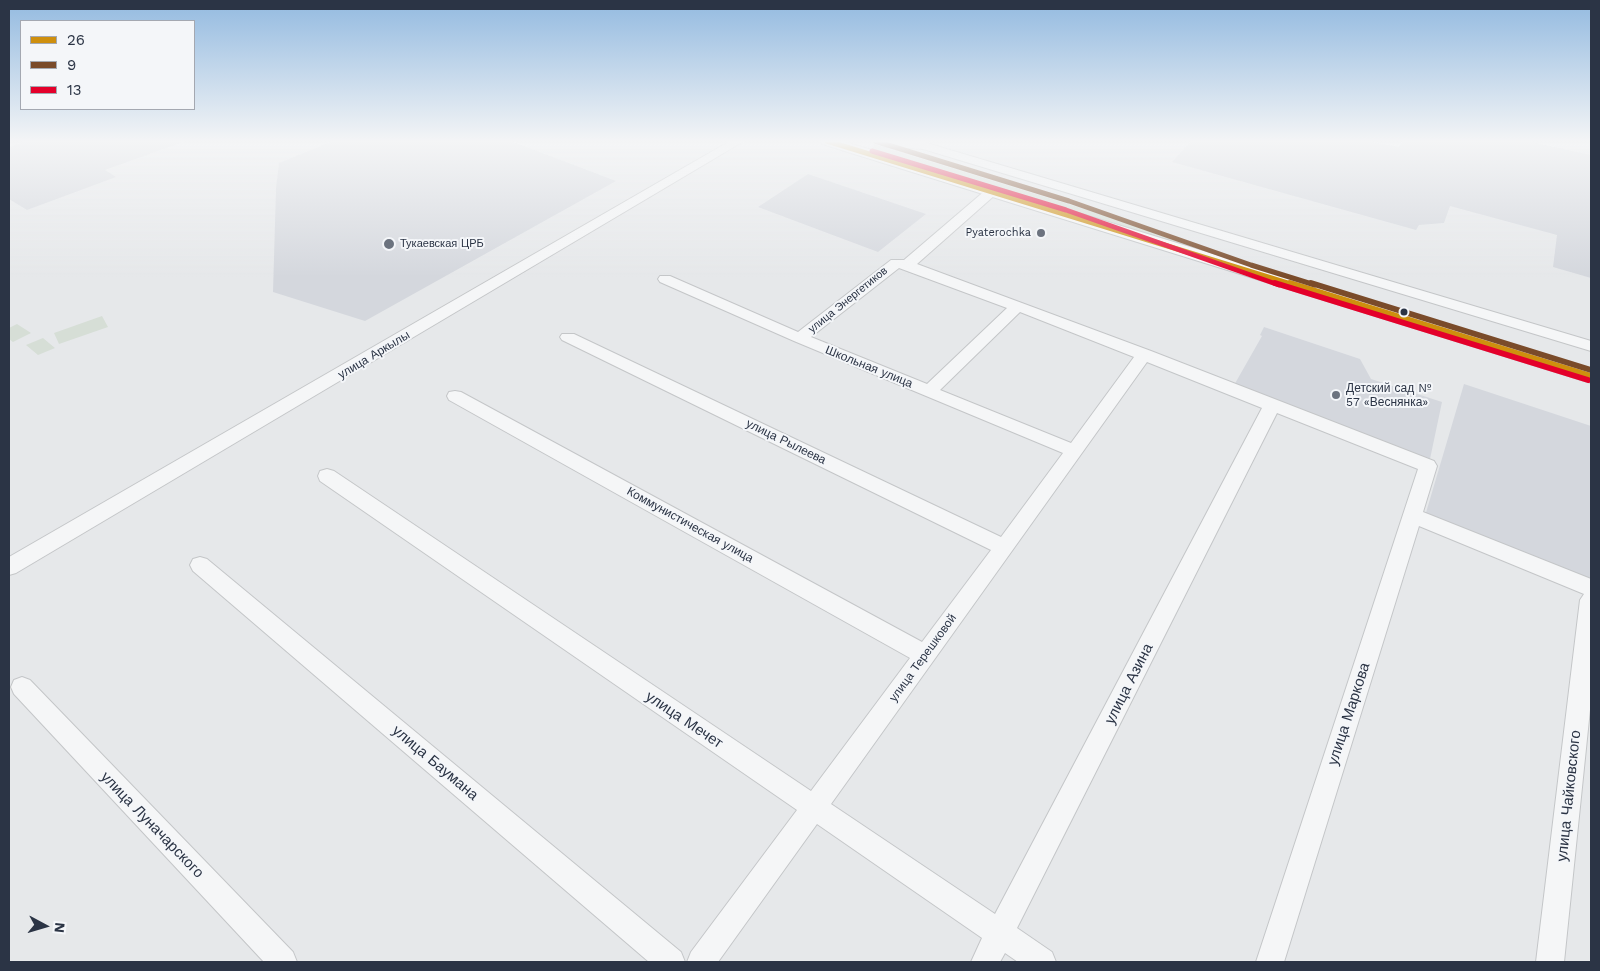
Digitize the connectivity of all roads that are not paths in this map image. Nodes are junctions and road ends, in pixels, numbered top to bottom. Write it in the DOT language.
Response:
graph roads {
  1 [pos="661,186"];
  2 [pos="973,186"];
  3 [pos="1021,186"];
  4 [pos="1059,186"];
  5 [pos="991,192"];
  6 [pos="901,264"];
  7 [pos="665,279"];
  8 [pos="1018,306"];
  9 [pos="568,337"];
  10 [pos="800,338"];
  11 [pos="1591,346"];
  12 [pos="1145,354"];
  13 [pos="1591,370"];
  14 [pos="1591,376"];
  15 [pos="929,391"];
  16 [pos="455,396"];
  17 [pos="1272,406"];
  18 [pos="1074,451"];
  19 [pos="327,476"];
  20 [pos="1412,515"];
  21 [pos="1004,547"];
  22 [pos="200,565"];
  23 [pos="9,568"];
  24 [pos="1591,588"];
  25 [pos="1591,600"];
  26 [pos="926,655"];
  27 [pos="22,687"];
  28 [pos="813,808"];
  29 [pos="1000,934"];
  30 [pos="283,962"];
  31 [pos="671,962"];
  32 [pos="701,962"];
  33 [pos="985,962"];
  34 [pos="1042,962"];
  35 [pos="1270,962"];
  36 [pos="1550,962"];
  1 -- 23 [label="street, улица Аркылы"];
  2 -- 5 [label="main road"];
  3 -- 13 [label="main road"];
  4 -- 11 [label="street"];
  5 -- 6 [label="street, улица Энергетиков"];
  5 -- 14 [label="main road"];
  6 -- 8 [label="street"];
  6 -- 10 [label="street, улица Энергетиков"];
  7 -- 10 [label="street, Школьная улица"];
  8 -- 12 [label="street"];
  8 -- 15 [label="street"];
  9 -- 21 [label="street, улица Рылеева"];
  10 -- 15 [label="street, Школьная улица"];
  12 -- 17 [label="street"];
  12 -- 18 [label="street, улица Терешковой"];
  15 -- 18 [label="street, Школьная улица"];
  16 -- 26 [label="street, Коммунистическая улица"];
  17 -- 20 [label="street, улица Маркова"];
  17 -- 29 [label="street, улица Азина"];
  18 -- 21 [label="street, улица Терешковой"];
  19 -- 28 [label="street, улица Мечет"];
  20 -- 24 [label="street"];
  20 -- 35 [label="street, улица Маркова"];
  21 -- 26 [label="street, улица Терешковой"];
  22 -- 31 [label="street, улица Баумана"];
  25 -- 36 [label="street, улица Чайковского"];
  26 -- 28 [label="street, улица Терешковой"];
  27 -- 30 [label="street, улица Луначарского"];
  28 -- 29 [label="street, улица Мечет"];
  28 -- 32 [label="street, улица Терешковой"];
  29 -- 33 [label="street, улица Азина"];
  29 -- 34 [label="street, улица Мечет"];
}
